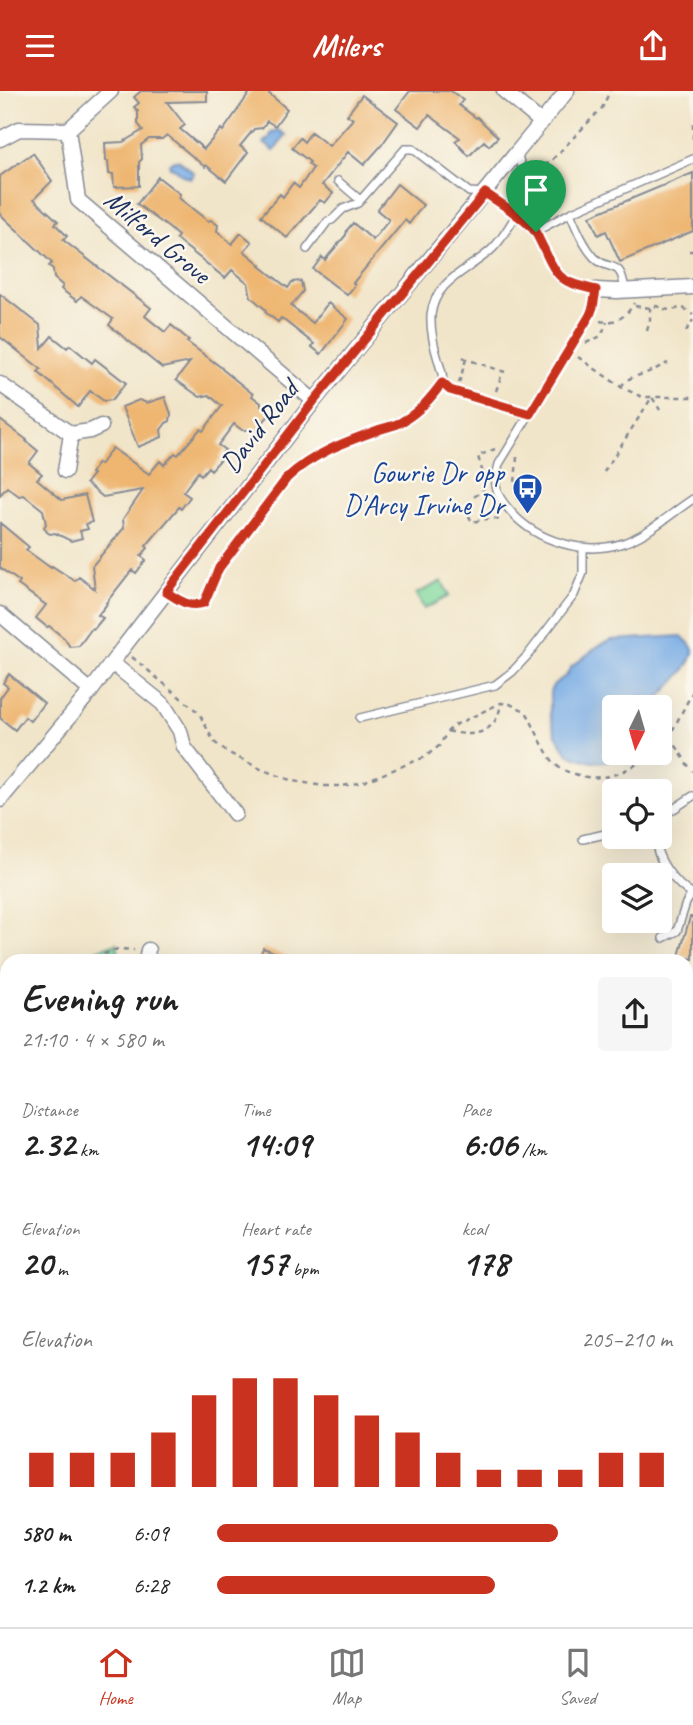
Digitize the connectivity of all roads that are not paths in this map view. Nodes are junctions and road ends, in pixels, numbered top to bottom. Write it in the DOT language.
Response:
graph roads {
  1 [pos="111,91"];
  2 [pos="504,91"];
  3 [pos="567,91"];
  4 [pos="541,122"];
  5 [pos="68,130"];
  6 [pos="0,139"];
  7 [pos="516,152"];
  8 [pos="693,159"];
  9 [pos="338,181"];
  10 [pos="485,193"];
  11 [pos="360,200"];
  12 [pos="570,212"];
  13 [pos="516,215"];
  14 [pos="536,232"];
  15 [pos="307,249"];
  16 [pos="693,288"];
  17 [pos="596,290"];
  18 [pos="632,290"];
  19 [pos="442,383"];
  20 [pos="0,384"];
  21 [pos="314,401"];
  22 [pos="530,414"];
  23 [pos="101,426"];
  24 [pos="71,434"];
  25 [pos="65,471"];
  26 [pos="693,499"];
  27 [pos="583,548"];
  28 [pos="166,592"];
  29 [pos="0,614"];
  30 [pos="112,663"];
  31 [pos="91,691"];
  32 [pos="360,718"];
  33 [pos="693,796"];
  34 [pos="0,800"];
  35 [pos="672,810"];
  36 [pos="235,814"];
  37 [pos="602,835"];
  38 [pos="583,839"];
  39 [pos="658,849"];
  40 [pos="692,895"];
  41 [pos="663,938"];
  1 -- 5 [label="street"];
  2 -- 4 [label="street"];
  3 -- 4 [label="street, David Road"];
  4 -- 7 [label="street, David Road"];
  5 -- 6 [label="street"];
  5 -- 21 [label="street, Milford Grove"];
  7 -- 10 [label="street, David Road"];
  7 -- 14 [label="lane"];
  8 -- 12 [label="lane"];
  9 -- 11 [label="lane"];
  10 -- 11 [label="lane"];
  10 -- 13 [label="lane"];
  10 -- 21 [label="street, David Road"];
  11 -- 15 [label="lane"];
  12 -- 14 [label="lane"];
  12 -- 18 [label="lane"];
  13 -- 14 [label="lane"];
  13 -- 19 [label="lane"];
  14 -- 17 [label="lane"];
  16 -- 18 [label="street"];
  17 -- 18 [label="street"];
  17 -- 22 [label="lane"];
  19 -- 22 [label="lane"];
  19 -- 28 [label="lane"];
  20 -- 24 [label="street"];
  21 -- 28 [label="street, David Road"];
  22 -- 27 [label="lane"];
  23 -- 24 [label="street"];
  24 -- 25 [label="street"];
  26 -- 27 [label="lane"];
  27 -- 32 [label="lane"];
  28 -- 30 [label="street, David Road"];
  29 -- 31 [label="street"];
  30 -- 31 [label="street, David Road"];
  30 -- 36 [label="street"];
  31 -- 34 [label="street, David Road"];
  33 -- 35 [label="lane"];
  37 -- 38 [label="lane"];
  39 -- 40 [label="lane"];
  40 -- 41 [label="lane"];
}
